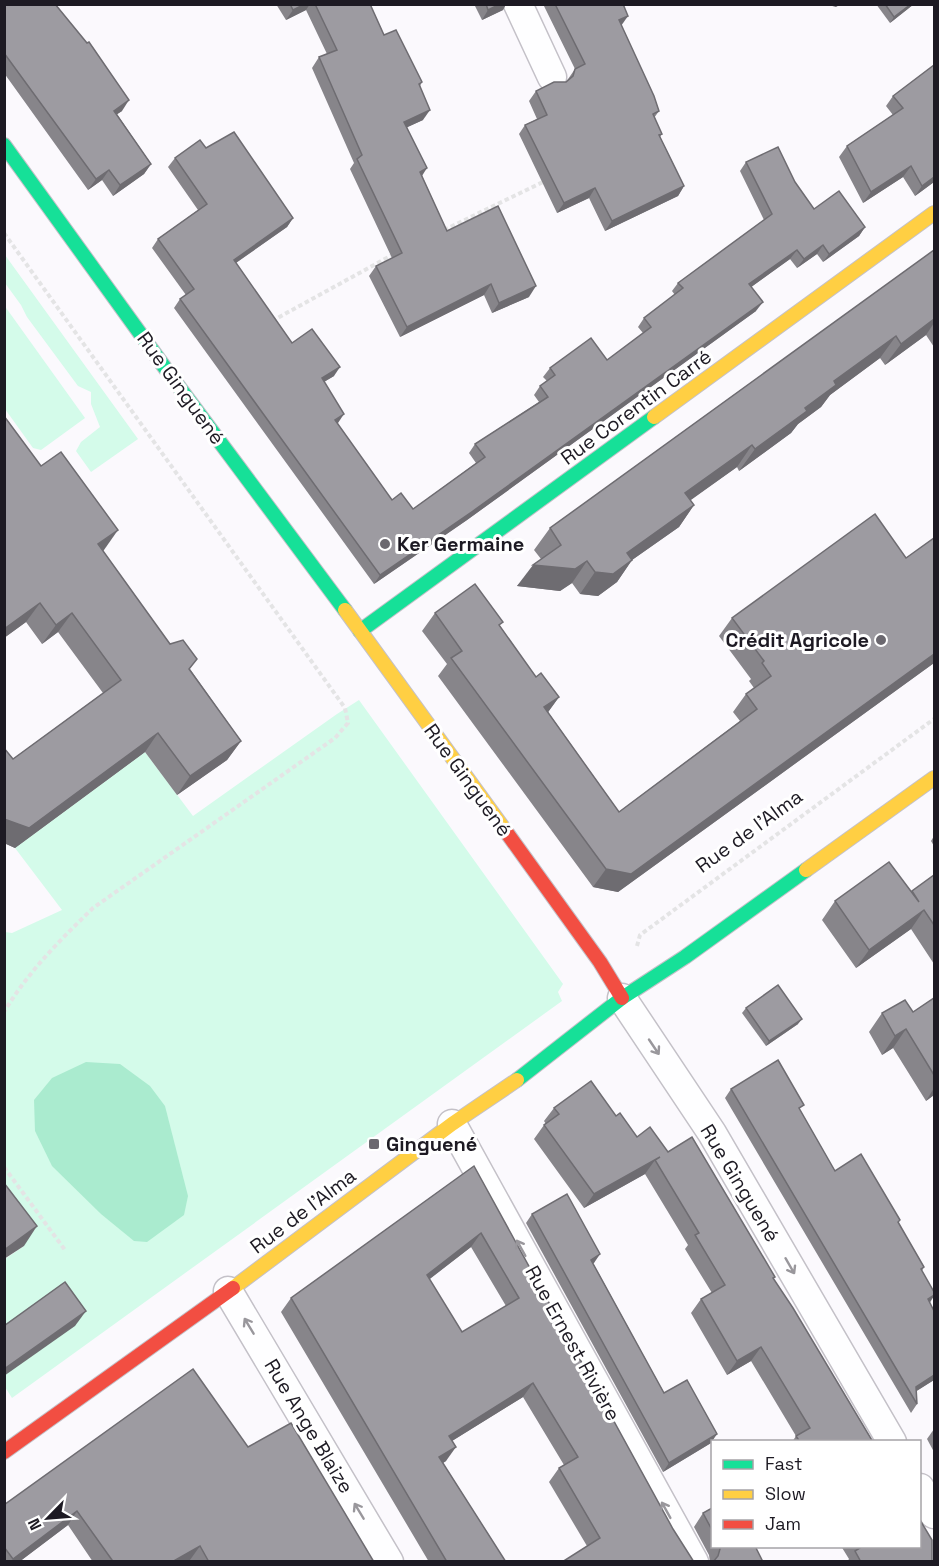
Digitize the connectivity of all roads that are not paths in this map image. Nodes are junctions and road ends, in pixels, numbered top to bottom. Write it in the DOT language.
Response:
graph roads {
  1 [pos="518,4"];
  2 [pos="552,77"];
  3 [pos="4,145"];
  4 [pos="934,213"];
  5 [pos="360,632"];
  6 [pos="934,778"];
  7 [pos="622,998"];
  8 [pos="452,1124"];
  9 [pos="228,1291"];
  10 [pos="891,1440"];
  11 [pos="4,1452"];
  12 [pos="921,1490"];
  13 [pos="934,1514"];
  14 [pos="389,1562"];
  15 [pos="694,1562"];
  1 -- 2 [label="street"];
  3 -- 5 [label="street, Rue Ginguené"];
  4 -- 5 [label="street, Rue Corentin Carré"];
  5 -- 7 [label="street, Rue Ginguené"];
  6 -- 7 [label="street, Rue de l'Alma"];
  7 -- 8 [label="street, Rue de l'Alma"];
  7 -- 10 [label="street, Rue Ginguené, one-way"];
  8 -- 9 [label="street, Rue de l'Alma"];
  15 -- 8 [label="street, Rue Ernest Rivière, one-way"];
  9 -- 11 [label="street, Rue de l'Alma"];
  14 -- 9 [label="street, Rue Ange Blaize, one-way"];
  12 -- 13 [label="street"];
}
